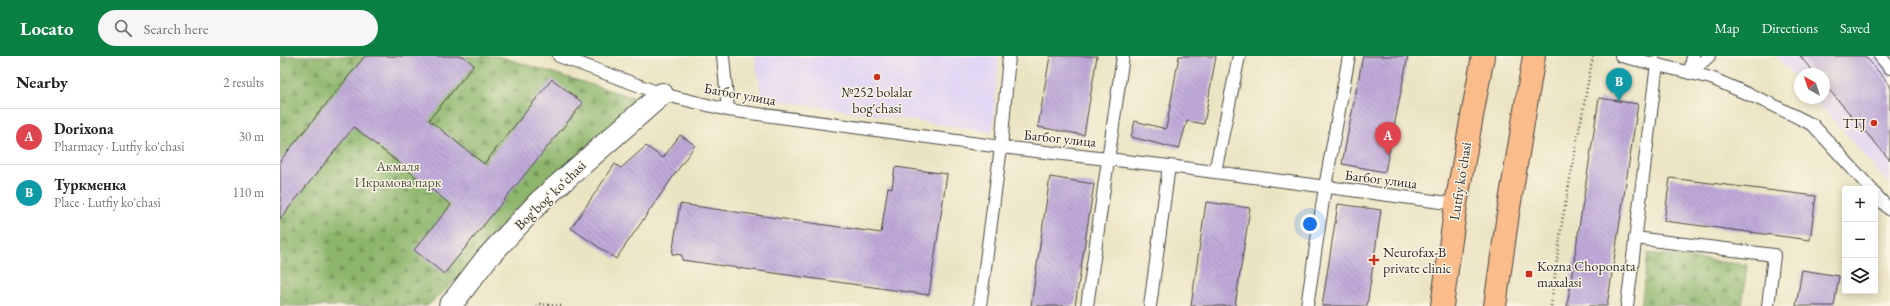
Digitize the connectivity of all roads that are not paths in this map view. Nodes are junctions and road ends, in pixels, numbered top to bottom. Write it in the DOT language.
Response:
graph roads {
  1 [pos="559,56"];
  2 [pos="723,56"];
  3 [pos="1009,56"];
  4 [pos="1124,56"];
  5 [pos="1239,56"];
  6 [pos="1349,56"];
  7 [pos="1483,56"];
  8 [pos="1534,56"];
  9 [pos="1621,56"];
  10 [pos="1693,56"];
  11 [pos="1709,56"];
  12 [pos="1880,56"];
  13 [pos="1657,64"];
  14 [pos="1890,68"];
  15 [pos="1690,73"];
  16 [pos="662,94"];
  17 [pos="728,110"];
  18 [pos="1001,147"];
  19 [pos="1108,159"];
  20 [pos="1169,166"];
  21 [pos="1215,172"];
  22 [pos="1868,186"];
  23 [pos="1325,187"];
  24 [pos="1878,197"];
  25 [pos="1456,204"];
  26 [pos="1890,210"];
  27 [pos="1635,238"];
  28 [pos="450,306"];
  29 [pos="980,306"];
  30 [pos="1087,306"];
  31 [pos="1150,306"];
  32 [pos="1307,306"];
  33 [pos="1442,306"];
  34 [pos="1495,306"];
  35 [pos="1627,306"];
  36 [pos="1768,306"];
  1 -- 16 [label="lane, Багбог улица"];
  2 -- 17 [label="lane"];
  3 -- 18 [label="lane"];
  4 -- 19 [label="lane"];
  5 -- 21 [label="lane"];
  6 -- 23 [label="lane"];
  7 -- 25 [label="main road, Lutfiy ko'chasi"];
  8 -- 34 [label="main road"];
  9 -- 13 [label="lane"];
  10 -- 15 [label="lane"];
  11 -- 15 [label="lane"];
  12 -- 14 [label="lane"];
  13 -- 15 [label="lane"];
  13 -- 27 [label="lane"];
  15 -- 22 [label="lane"];
  16 -- 17 [label="lane, Багбог улица"];
  16 -- 28 [label="street, Bogʻbogʻ koʻchasi"];
  17 -- 18 [label="lane, Багбог улица"];
  18 -- 19 [label="lane, Багбог улица"];
  18 -- 29 [label="lane"];
  19 -- 20 [label="lane, Багбог улица"];
  19 -- 30 [label="lane"];
  20 -- 21 [label="lane, Багбог улица"];
  20 -- 31 [label="lane"];
  21 -- 23 [label="lane, Багбог улица"];
  23 -- 25 [label="lane, Багбог улица"];
  23 -- 32 [label="lane"];
  24 -- 26 [label="lane"];
  25 -- 33 [label="main road, Lutfiy ko'chasi"];
  27 -- 35 [label="lane"];
  27 -- 36 [label="lane"];
}
